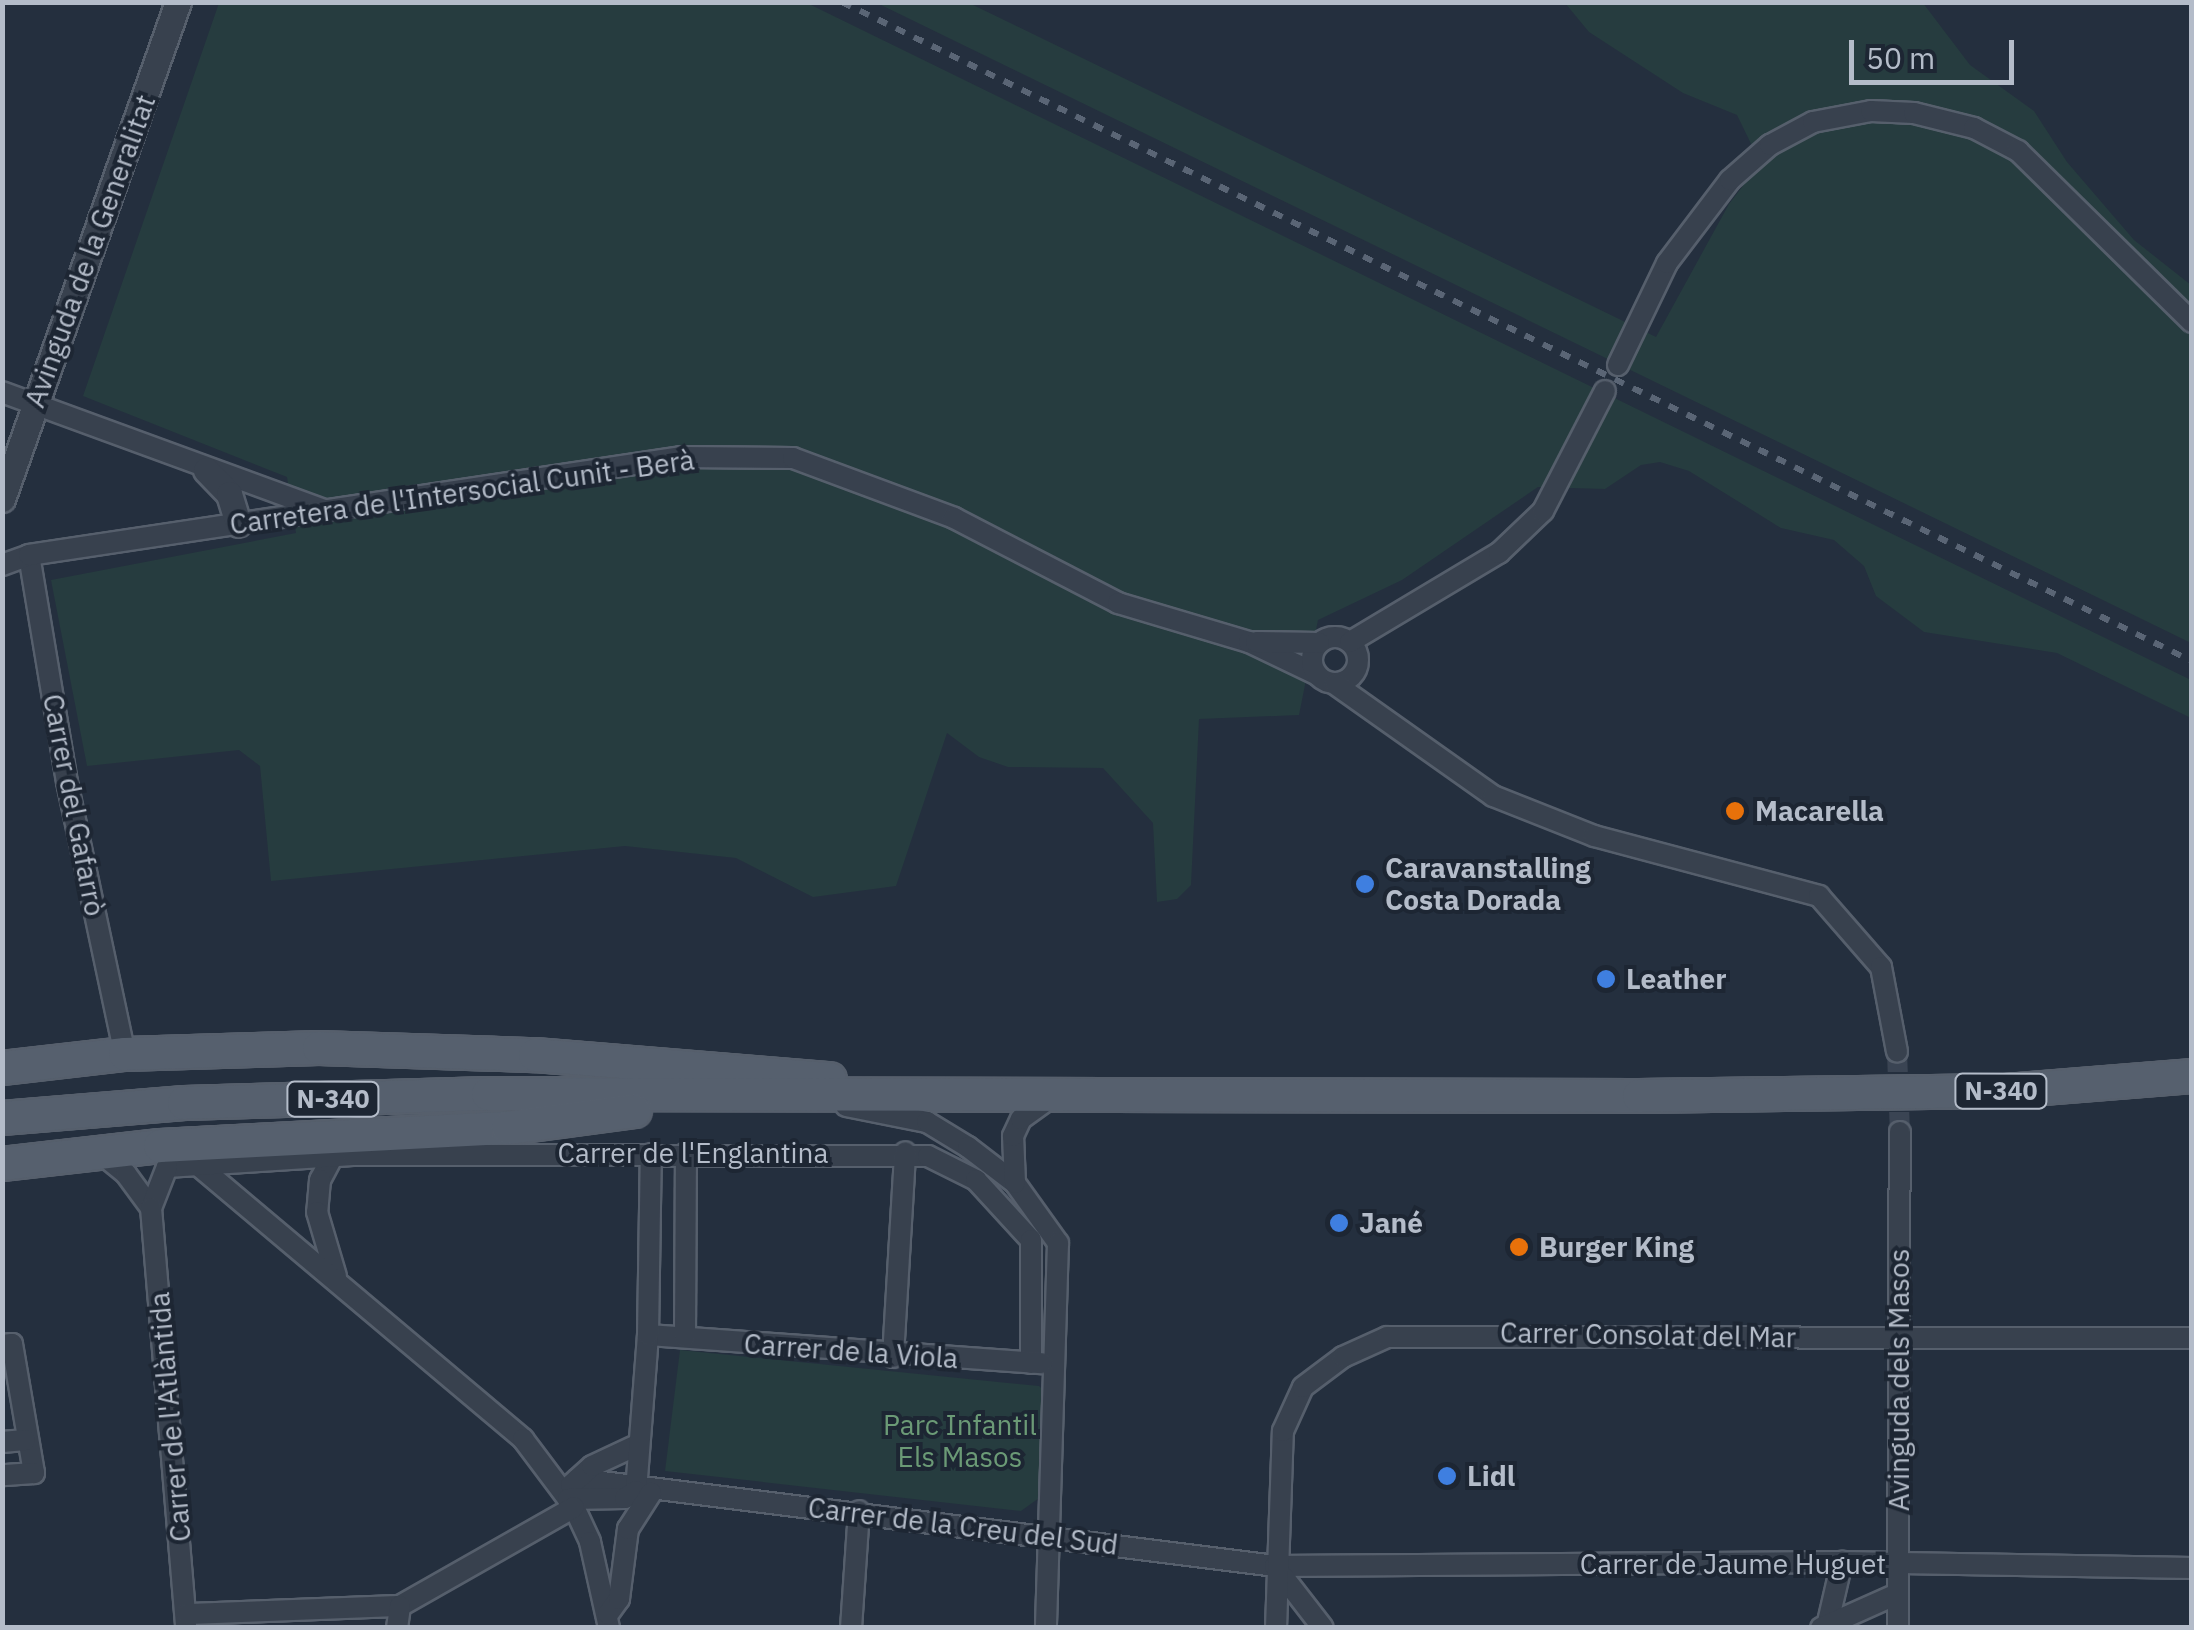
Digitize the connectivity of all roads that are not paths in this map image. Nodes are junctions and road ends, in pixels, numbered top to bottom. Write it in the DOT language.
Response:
graph roads {
  1 [pos="178,2"];
  2 [pos="2192,322"];
  3 [pos="1618,364"];
  4 [pos="2,392"];
  5 [pos="1604,392"];
  6 [pos="35,404"];
  7 [pos="206,470"];
  8 [pos="2,499"];
  9 [pos="330,512"];
  10 [pos="238,524"];
  11 [pos="29,555"];
  12 [pos="2,565"];
  13 [pos="1249,642"];
  14 [pos="1350,642"];
  15 [pos="1319,643"];
  16 [pos="1335,677"];
  17 [pos="1897,1052"];
  18 [pos="126,1054"];
  19 [pos="2,1068"];
  20 [pos="2192,1076"];
  21 [pos="2126,1083"];
  22 [pos="829,1096"];
  23 [pos="864,1096"];
  24 [pos="1053,1096"];
  25 [pos="2192,1096"];
  26 [pos="664,1098"];
  27 [pos="2,1118"];
  28 [pos="1900,1132"];
  29 [pos="339,1147"];
  30 [pos="98,1151"];
  31 [pos="905,1152"];
  32 [pos="651,1154"];
  33 [pos="686,1154"];
  34 [pos="164,1157"];
  35 [pos="2,1164"];
  36 [pos="199,1166"];
  37 [pos="1014,1183"];
  38 [pos="151,1208"];
  39 [pos="337,1278"];
  40 [pos="1900,1334"];
  41 [pos="648,1335"];
  42 [pos="685,1337"];
  43 [pos="2192,1338"];
  44 [pos="2,1345"];
  45 [pos="893,1357"];
  46 [pos="1030,1363"];
  47 [pos="1054,1364"];
  48 [pos="25,1440"];
  49 [pos="2,1442"];
  50 [pos="637,1445"];
  51 [pos="2,1475"];
  52 [pos="643,1492"];
  53 [pos="571,1494"];
  54 [pos="860,1511"];
  55 [pos="1048,1537"];
  56 [pos="1842,1562"];
  57 [pos="1898,1564"];
  58 [pos="1275,1566"];
  59 [pos="2192,1568"];
  60 [pos="1897,1594"];
  61 [pos="398,1617"];
  62 [pos="187,1621"];
  63 [pos="608,1621"];
  64 [pos="1824,1625"];
  65 [pos="851,1628"];
  66 [pos="1046,1628"];
  67 [pos="1276,1628"];
  68 [pos="1323,1628"];
  69 [pos="1898,1628"];
  1 -- 6 [label="street, Avinguda de la Generalitat"];
  2 -- 3 [label="street"];
  4 -- 6 [label="street"];
  5 -- 14 [label="street"];
  6 -- 7 [label="street"];
  6 -- 8 [label="street, Avinguda de la Generalitat"];
  7 -- 9 [label="street"];
  7 -- 10 [label="street"];
  9 -- 10 [label="street, Carretera de l'Intersocial Cunit - Berà"];
  9 -- 13 [label="street, Carretera de l'Intersocial Cunit - Berà"];
  10 -- 11 [label="street, Carretera de l'Intersocial Cunit - Berà"];
  11 -- 12 [label="street, Carretera de l'Intersocial Cunit - Berà"];
  11 -- 18 [label="street, Carrer del Gafarrò"];
  13 -- 15 [label="street, Carretera de l'Intersocial Cunit - Berà"];
  13 -- 16 [label="street, Carretera de l'Intersocial Cunit - Berà"];
  14 -- 15 [label="street"];
  14 -- 16 [label="street"];
  15 -- 16 [label="street"];
  16 -- 17 [label="street, Carretera de l'Intersocial Cunit - Berà"];
  18 -- 19 [label="main road"];
  18 -- 23 [label="main road"];
  20 -- 21 [label="main road, N-340"];
  21 -- 24 [label="main road, N-340"];
  21 -- 25 [label="main road"];
  22 -- 23 [label="main road, N-340"];
  22 -- 26 [label="main road, N-340"];
  22 -- 37 [label="street"];
  23 -- 24 [label="main road, N-340"];
  24 -- 37 [label="street"];
  26 -- 27 [label="main road, N-340"];
  26 -- 29 [label="main road"];
  28 -- 40 [label="street, Avinguda dels Masos"];
  29 -- 32 [label="street, Carrer de l'Englantina"];
  29 -- 34 [label="main road"];
  29 -- 36 [label="street, Carrer de l'Englantina"];
  29 -- 39 [label="street"];
  30 -- 34 [label="main road"];
  30 -- 35 [label="main road"];
  30 -- 38 [label="street"];
  31 -- 33 [label="street, Carrer de l'Englantina"];
  31 -- 45 [label="street"];
  31 -- 46 [label="street, Carrer de l'Englantina"];
  32 -- 33 [label="street, Carrer de l'Englantina"];
  32 -- 41 [label="street"];
  33 -- 42 [label="street"];
  34 -- 36 [label="street, Carrer de l'Englantina"];
  34 -- 38 [label="street, Carrer de l'Atlàntida"];
  36 -- 39 [label="street"];
  37 -- 47 [label="street"];
  38 -- 62 [label="street, Carrer de l'Atlàntida"];
  39 -- 53 [label="street"];
  40 -- 43 [label="street, Carrer Consolat del Mar"];
  40 -- 57 [label="street, Avinguda dels Masos"];
  40 -- 58 [label="street, Carrer Consolat del Mar"];
  41 -- 42 [label="street, Carrer de la Viola"];
  41 -- 50 [label="street"];
  42 -- 45 [label="street, Carrer de la Viola"];
  44 -- 48 [label="street"];
  45 -- 46 [label="street, Carrer de la Viola"];
  46 -- 47 [label="street, Carrer de la Viola"];
  47 -- 55 [label="street"];
  48 -- 49 [label="street"];
  48 -- 51 [label="street"];
  50 -- 52 [label="street"];
  50 -- 53 [label="street"];
  52 -- 53 [label="street, Carrer de la Creu del Sud"];
  52 -- 54 [label="street, Carrer de la Creu del Sud"];
  52 -- 63 [label="street"];
  53 -- 61 [label="street"];
  53 -- 63 [label="street"];
  54 -- 55 [label="street, Carrer de la Creu del Sud"];
  54 -- 65 [label="street"];
  55 -- 58 [label="street, Carrer de la Creu del Sud"];
  55 -- 66 [label="street"];
  56 -- 57 [label="street, Carrer de Jaume Huguet"];
  56 -- 58 [label="street, Carrer de Jaume Huguet"];
  56 -- 64 [label="street"];
  57 -- 59 [label="street, Carrer de Jaume Huguet"];
  57 -- 60 [label="street, Avinguda dels Masos"];
  58 -- 67 [label="street, Carrer Consolat del Mar"];
  58 -- 68 [label="street"];
  60 -- 64 [label="street"];
  60 -- 69 [label="street, Avinguda dels Masos"];
  61 -- 62 [label="street"];
}
